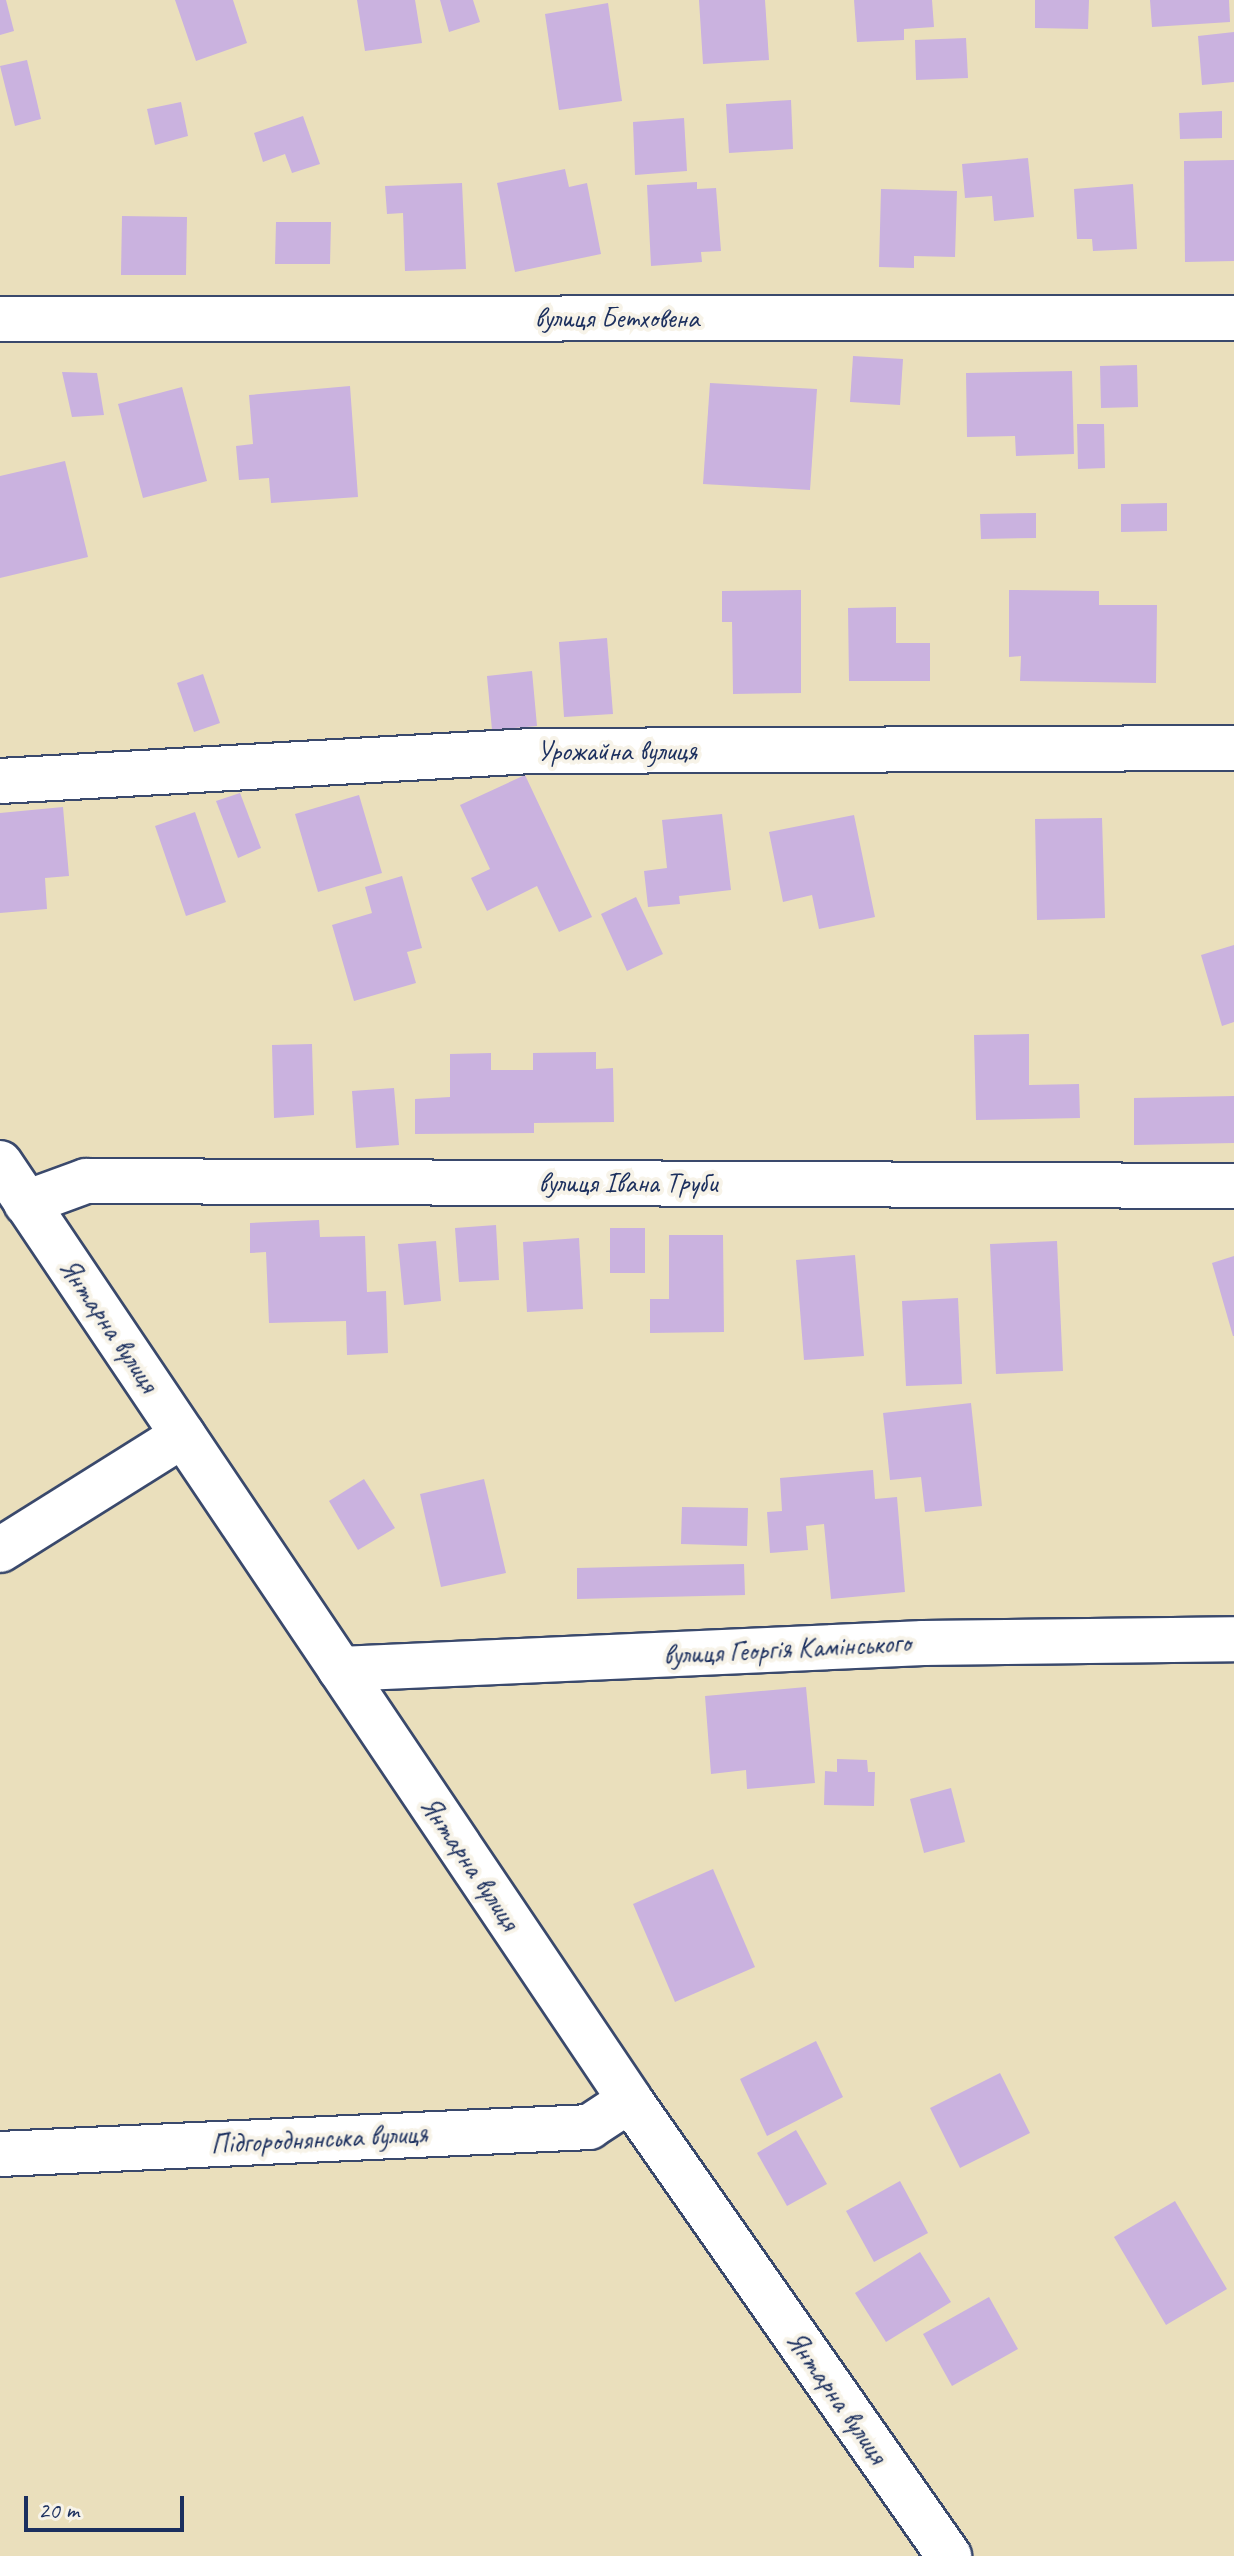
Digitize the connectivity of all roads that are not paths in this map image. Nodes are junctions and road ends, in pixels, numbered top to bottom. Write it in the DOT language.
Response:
graph roads {
  1 [pos="1234,318"];
  2 [pos="0,319"];
  3 [pos="1234,748"];
  4 [pos="0,781"];
  5 [pos="0,1163"];
  6 [pos="1234,1186"];
  7 [pos="26,1203"];
  8 [pos="183,1435"];
  9 [pos="0,1550"];
  10 [pos="1234,1639"];
  11 [pos="340,1669"];
  12 [pos="630,2100"];
  13 [pos="0,2154"];
  14 [pos="949,2556"];
  1 -- 2 [label="street, вулиця Бетховена"];
  3 -- 4 [label="street, Урожайна вулиця"];
  5 -- 7 [label="street, Янтарна вулиця"];
  6 -- 7 [label="street, вулиця Івана Труби"];
  7 -- 8 [label="street, Янтарна вулиця"];
  8 -- 9 [label="street"];
  8 -- 11 [label="street, Янтарна вулиця"];
  10 -- 11 [label="street, вулиця Георгія Камінського"];
  11 -- 12 [label="street, Янтарна вулиця"];
  12 -- 13 [label="street, Підгороднянська вулиця"];
  12 -- 14 [label="street, Янтарна вулиця"];
}
